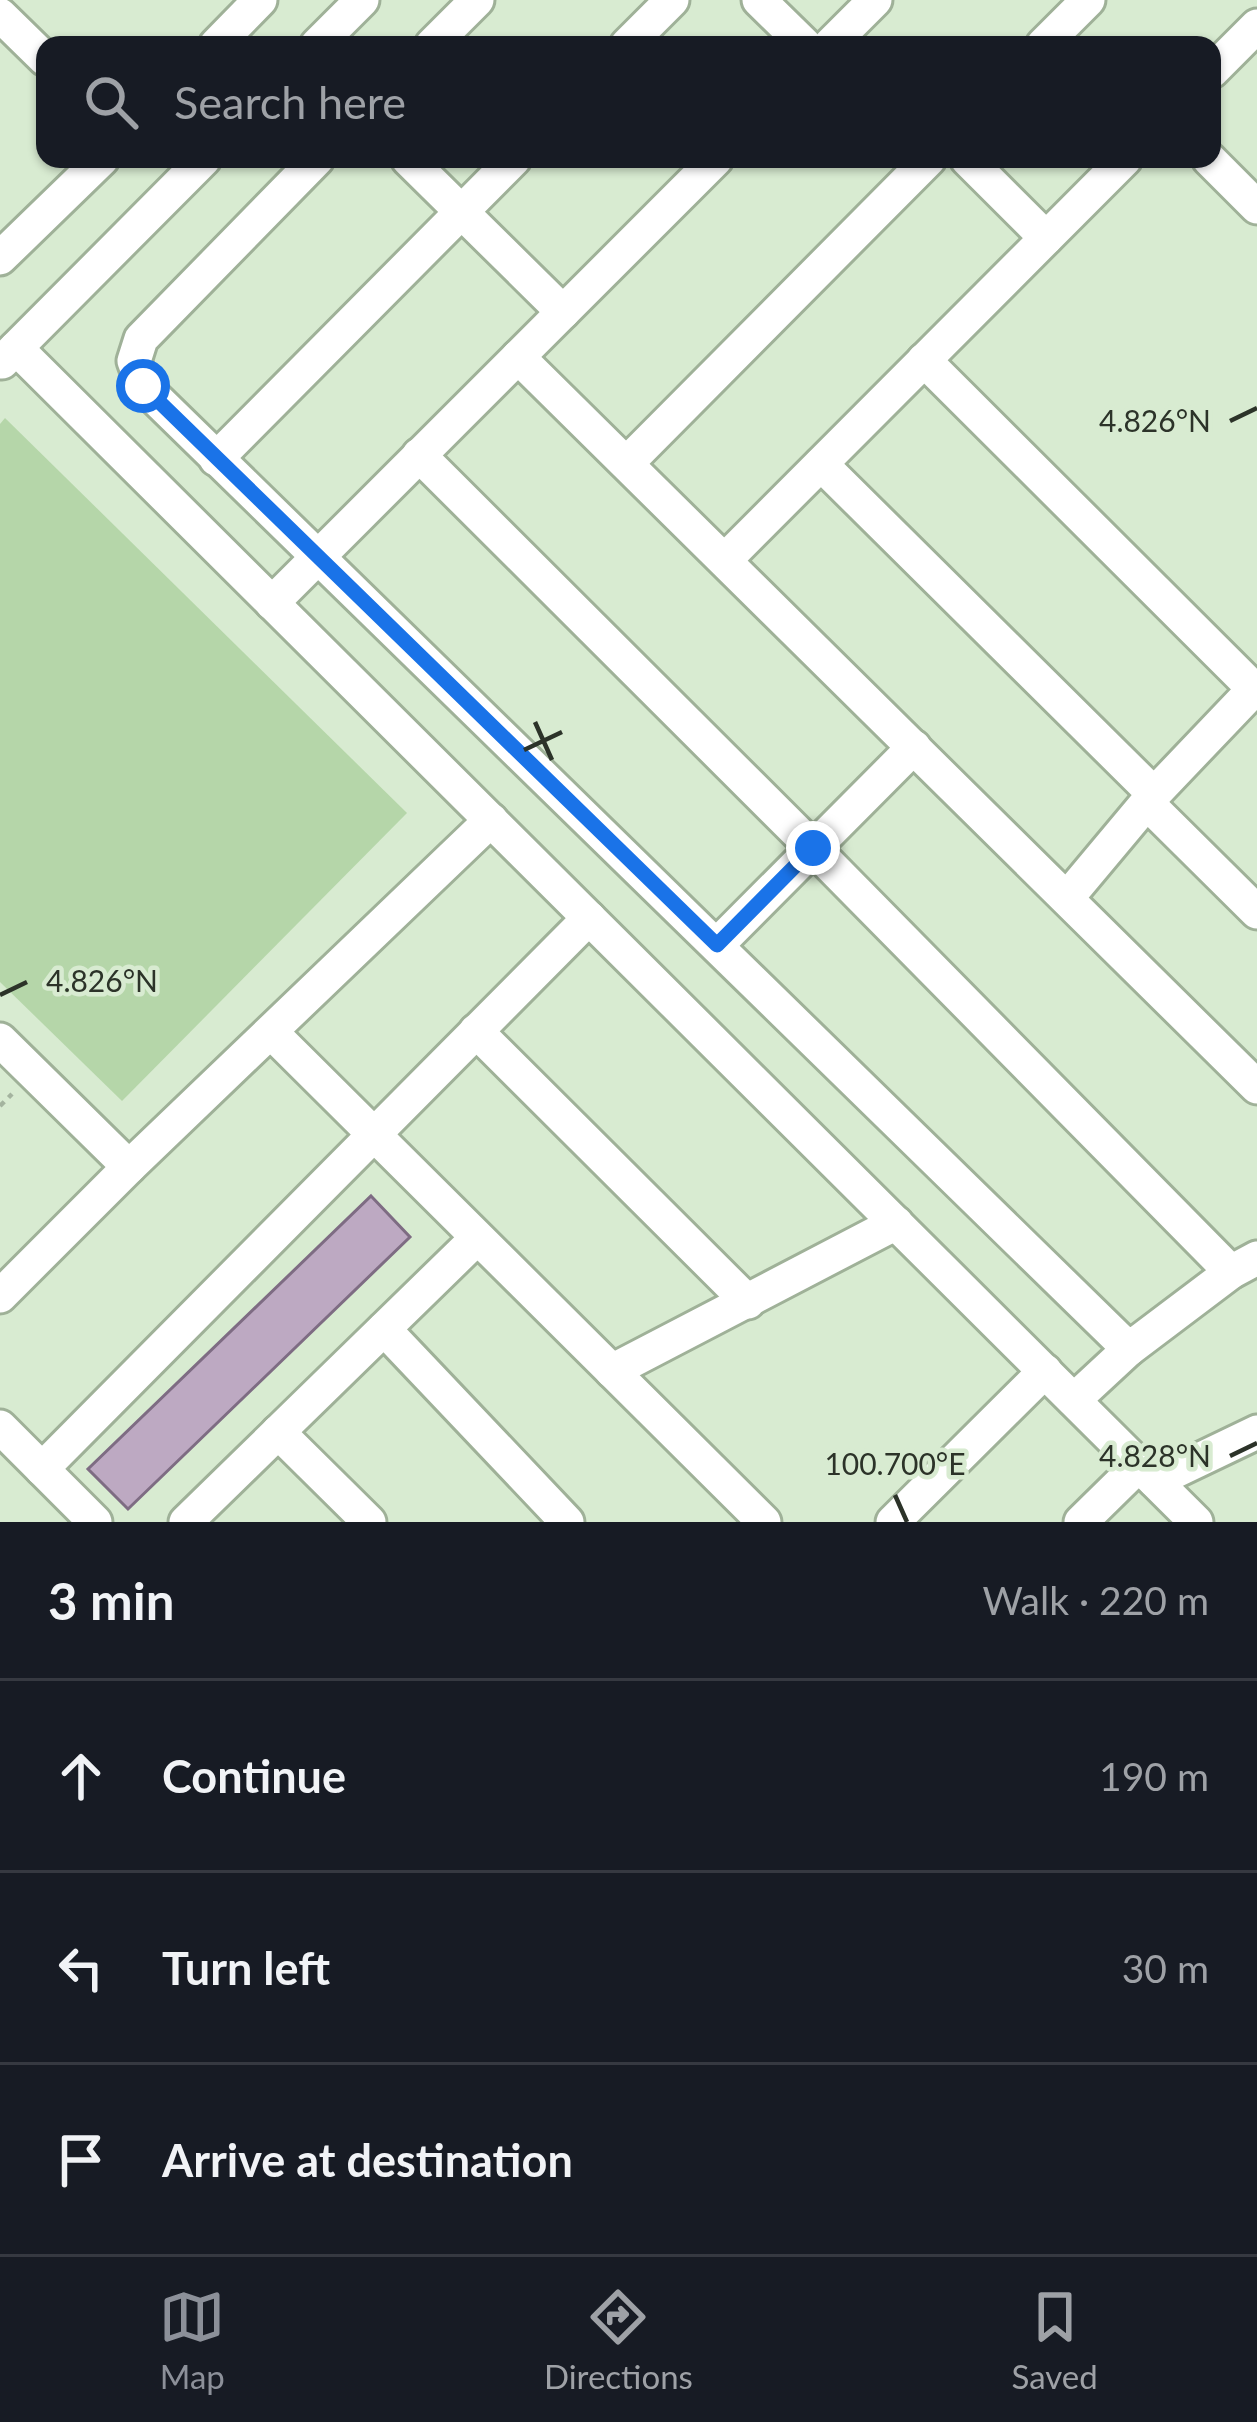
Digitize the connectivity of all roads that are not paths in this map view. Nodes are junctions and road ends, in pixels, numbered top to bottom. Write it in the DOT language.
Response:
graph roads {
  1 [pos="260,0"];
  2 [pos="362,0"];
  3 [pos="478,0"];
  4 [pos="672,0"];
  5 [pos="759,0"];
  6 [pos="875,0"];
  7 [pos="1088,0"];
  8 [pos="3,22"];
  9 [pos="1257,26"];
  10 [pos="225,36"];
  11 [pos="326,36"];
  12 [pos="440,36"];
  13 [pos="636,36"];
  14 [pos="796,36"];
  15 [pos="845,36"];
  16 [pos="1052,36"];
  17 [pos="36,51"];
  18 [pos="1221,62"];
  19 [pos="93,168"];
  20 [pos="195,168"];
  21 [pos="308,168"];
  22 [pos="417,168"];
  23 [pos="505,168"];
  24 [pos="707,168"];
  25 [pos="920,168"];
  26 [pos="976,168"];
  27 [pos="1115,168"];
  28 [pos="1218,168"];
  29 [pos="1257,207"];
  30 [pos="462,212"];
  31 [pos="1046,238"];
  32 [pos="0,258"];
  33 [pos="563,312"];
  34 [pos="8,356"];
  35 [pos="518,357"];
  36 [pos="924,361"];
  37 [pos="419,455"];
  38 [pos="216,459"];
  39 [pos="627,463"];
  40 [pos="821,464"];
  41 [pos="319,555"];
  42 [pos="725,560"];
  43 [pos="272,602"];
  44 [pos="1256,687"];
  45 [pos="914,747"];
  46 [pos="1150,798"];
  47 [pos="491,820"];
  48 [pos="813,848"];
  49 [pos="1067,898"];
  50 [pos="1257,912"];
  51 [pos="590,918"];
  52 [pos="717,945"];
  53 [pos="476,1030"];
  54 [pos="271,1032"];
  55 [pos="0,1040"];
  56 [pos="1257,1087"];
  57 [pos="373,1134"];
  58 [pos="130,1167"];
  59 [pos="896,1223"];
  60 [pos="478,1238"];
  61 [pos="1244,1265"];
  62 [pos="0,1296"];
  63 [pos="748,1302"];
  64 [pos="384,1329"];
  65 [pos="1129,1349"];
  66 [pos="612,1371"];
  67 [pos="1045,1371"];
  68 [pos="1074,1400"];
  69 [pos="0,1427"];
  70 [pos="278,1432"];
  71 [pos="1257,1432"];
  72 [pos="42,1469"];
  73 [pos="1147,1473"];
  74 [pos="95,1522"];
  75 [pos="186,1522"];
  76 [pos="369,1522"];
  77 [pos="567,1522"];
  78 [pos="764,1522"];
  79 [pos="893,1522"];
  80 [pos="1081,1522"];
  81 [pos="1196,1522"];
  1 -- 10 [label="street"];
  2 -- 11 [label="street"];
  3 -- 12 [label="street"];
  4 -- 13 [label="street"];
  5 -- 14 [label="street"];
  6 -- 15 [label="street"];
  7 -- 16 [label="street"];
  8 -- 17 [label="street"];
  9 -- 18 [label="street"];
  19 -- 32 [label="street"];
  20 -- 34 [label="street"];
  21 -- 38 [label="street"];
  22 -- 30 [label="street"];
  23 -- 30 [label="street"];
  24 -- 33 [label="street"];
  25 -- 39 [label="street"];
  26 -- 31 [label="street"];
  27 -- 31 [label="street"];
  28 -- 29 [label="street"];
  30 -- 33 [label="street"];
  30 -- 38 [label="street"];
  31 -- 36 [label="street"];
  33 -- 35 [label="street"];
  34 -- 43 [label="street"];
  35 -- 37 [label="street"];
  35 -- 39 [label="street"];
  36 -- 40 [label="street"];
  36 -- 44 [label="street"];
  37 -- 41 [label="street"];
  37 -- 48 [label="street"];
  38 -- 41 [label="street"];
  39 -- 42 [label="street"];
  40 -- 42 [label="street"];
  40 -- 46 [label="street"];
  41 -- 43 [label="street"];
  41 -- 52 [label="street"];
  42 -- 45 [label="street"];
  43 -- 47 [label="street"];
  44 -- 46 [label="street"];
  45 -- 48 [label="street"];
  45 -- 49 [label="street"];
  46 -- 49 [label="street"];
  46 -- 50 [label="street"];
  47 -- 51 [label="street"];
  47 -- 54 [label="street"];
  48 -- 52 [label="street"];
  48 -- 61 [label="street"];
  49 -- 56 [label="street"];
  51 -- 53 [label="street"];
  51 -- 59 [label="street"];
  52 -- 65 [label="street"];
  53 -- 57 [label="street"];
  53 -- 63 [label="street"];
  54 -- 57 [label="street"];
  54 -- 58 [label="street"];
  55 -- 58 [label="street"];
  57 -- 60 [label="street"];
  57 -- 72 [label="street"];
  58 -- 62 [label="street"];
  59 -- 63 [label="street"];
  59 -- 67 [label="street"];
  60 -- 64 [label="street"];
  60 -- 66 [label="street"];
  61 -- 65 [label="street"];
  63 -- 66 [label="street"];
  64 -- 70 [label="street"];
  64 -- 77 [label="street"];
  65 -- 68 [label="street"];
  66 -- 78 [label="street"];
  67 -- 68 [label="street"];
  67 -- 79 [label="street"];
  68 -- 73 [label="street"];
  69 -- 72 [label="street"];
  70 -- 75 [label="street"];
  70 -- 76 [label="street"];
  71 -- 73 [label="street"];
  72 -- 74 [label="street"];
  73 -- 80 [label="street"];
  73 -- 81 [label="street"];
}
